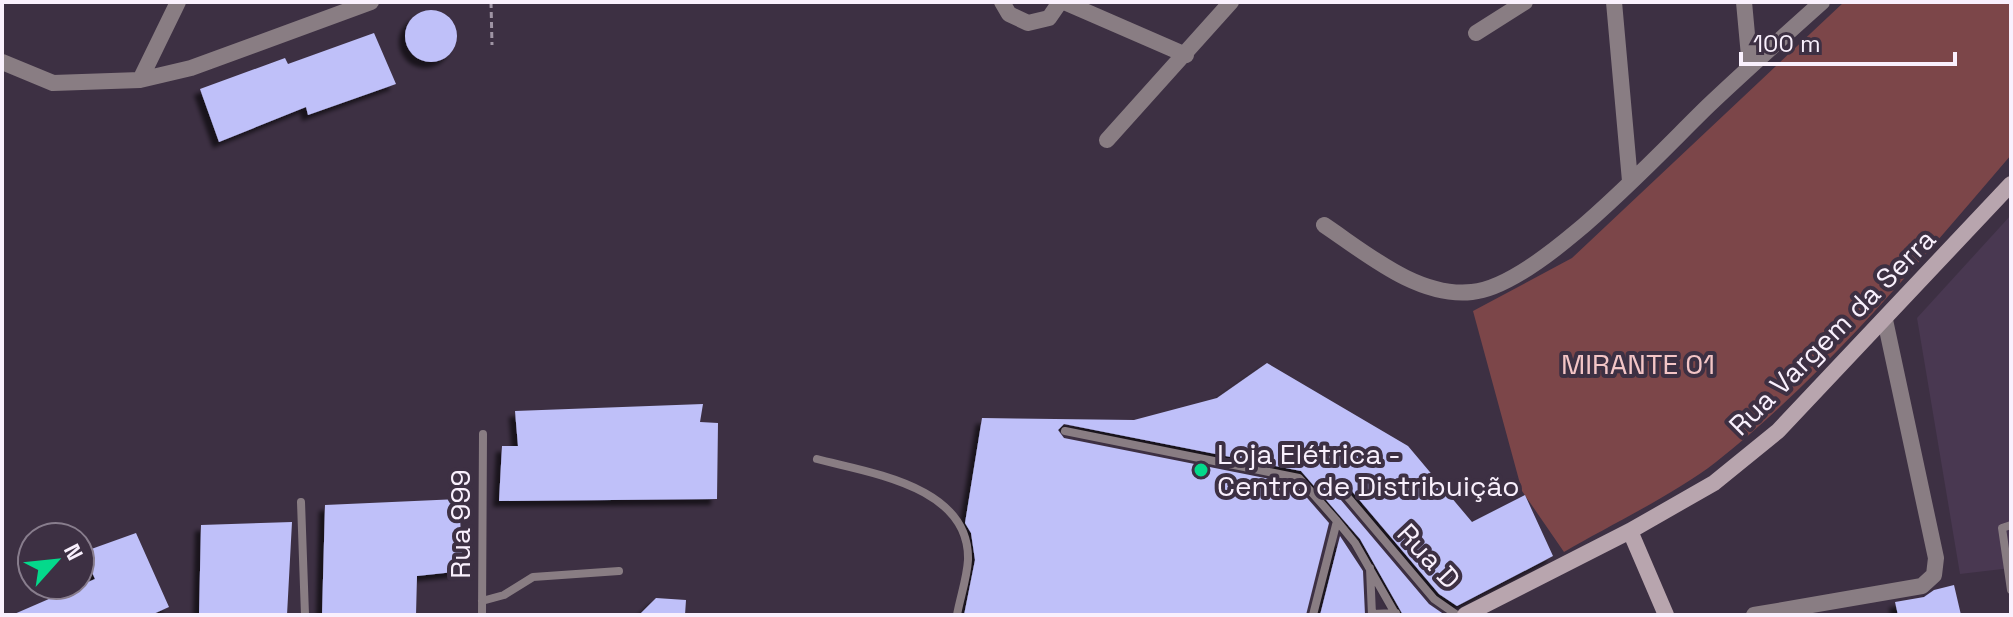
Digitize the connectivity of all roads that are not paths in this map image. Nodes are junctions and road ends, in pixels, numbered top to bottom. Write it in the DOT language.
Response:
graph roads {
  1 [pos="178,2"];
  2 [pos="371,2"];
  3 [pos="1002,2"];
  4 [pos="1062,2"];
  5 [pos="1525,2"];
  6 [pos="1614,2"];
  7 [pos="1744,2"];
  8 [pos="1822,2"];
  9 [pos="1223,6"];
  10 [pos="1476,33"];
  11 [pos="1186,55"];
  12 [pos="2,62"];
  13 [pos="1750,67"];
  14 [pos="140,80"];
  15 [pos="1107,140"];
  16 [pos="1630,181"];
  17 [pos="2011,184"];
  18 [pos="1324,225"];
  19 [pos="1885,320"];
  20 [pos="1065,431"];
  21 [pos="483,434"];
  22 [pos="817,459"];
  23 [pos="1340,488"];
  24 [pos="301,502"];
  25 [pos="1337,521"];
  26 [pos="2011,525"];
  27 [pos="1630,531"];
  28 [pos="1370,567"];
  29 [pos="619,571"];
  30 [pos="2011,590"];
  31 [pos="482,601"];
  32 [pos="1372,614"];
  33 [pos="1396,614"];
  34 [pos="305,615"];
  35 [pos="482,615"];
  36 [pos="957,615"];
  37 [pos="1313,615"];
  38 [pos="1457,615"];
  39 [pos="1465,615"];
  40 [pos="1666,615"];
  41 [pos="1754,615"];
  1 -- 14 [label="street"];
  2 -- 14 [label="street"];
  3 -- 4 [label="street"];
  4 -- 11 [label="street"];
  5 -- 10 [label="street"];
  6 -- 16 [label="street"];
  7 -- 13 [label="street"];
  8 -- 13 [label="street"];
  9 -- 11 [label="street"];
  11 -- 15 [label="street"];
  12 -- 14 [label="street"];
  13 -- 16 [label="street"];
  16 -- 18 [label="street"];
  17 -- 19 [label="street, Rua Vargem da Serra"];
  19 -- 27 [label="street, Rua Vargem da Serra"];
  19 -- 41 [label="street"];
  20 -- 25 [label="lane"];
  21 -- 31 [label="lane, Rua 999"];
  22 -- 36 [label="lane"];
  23 -- 38 [label="lane, Rua D"];
  24 -- 34 [label="lane"];
  25 -- 28 [label="lane"];
  25 -- 37 [label="lane"];
  26 -- 30 [label="lane"];
  27 -- 39 [label="street, Rua Vargem da Serra"];
  27 -- 40 [label="street"];
  28 -- 32 [label="lane"];
  28 -- 33 [label="lane"];
  29 -- 31 [label="lane"];
  31 -- 35 [label="lane, Rua 999"];
  32 -- 33 [label="lane"];
}
